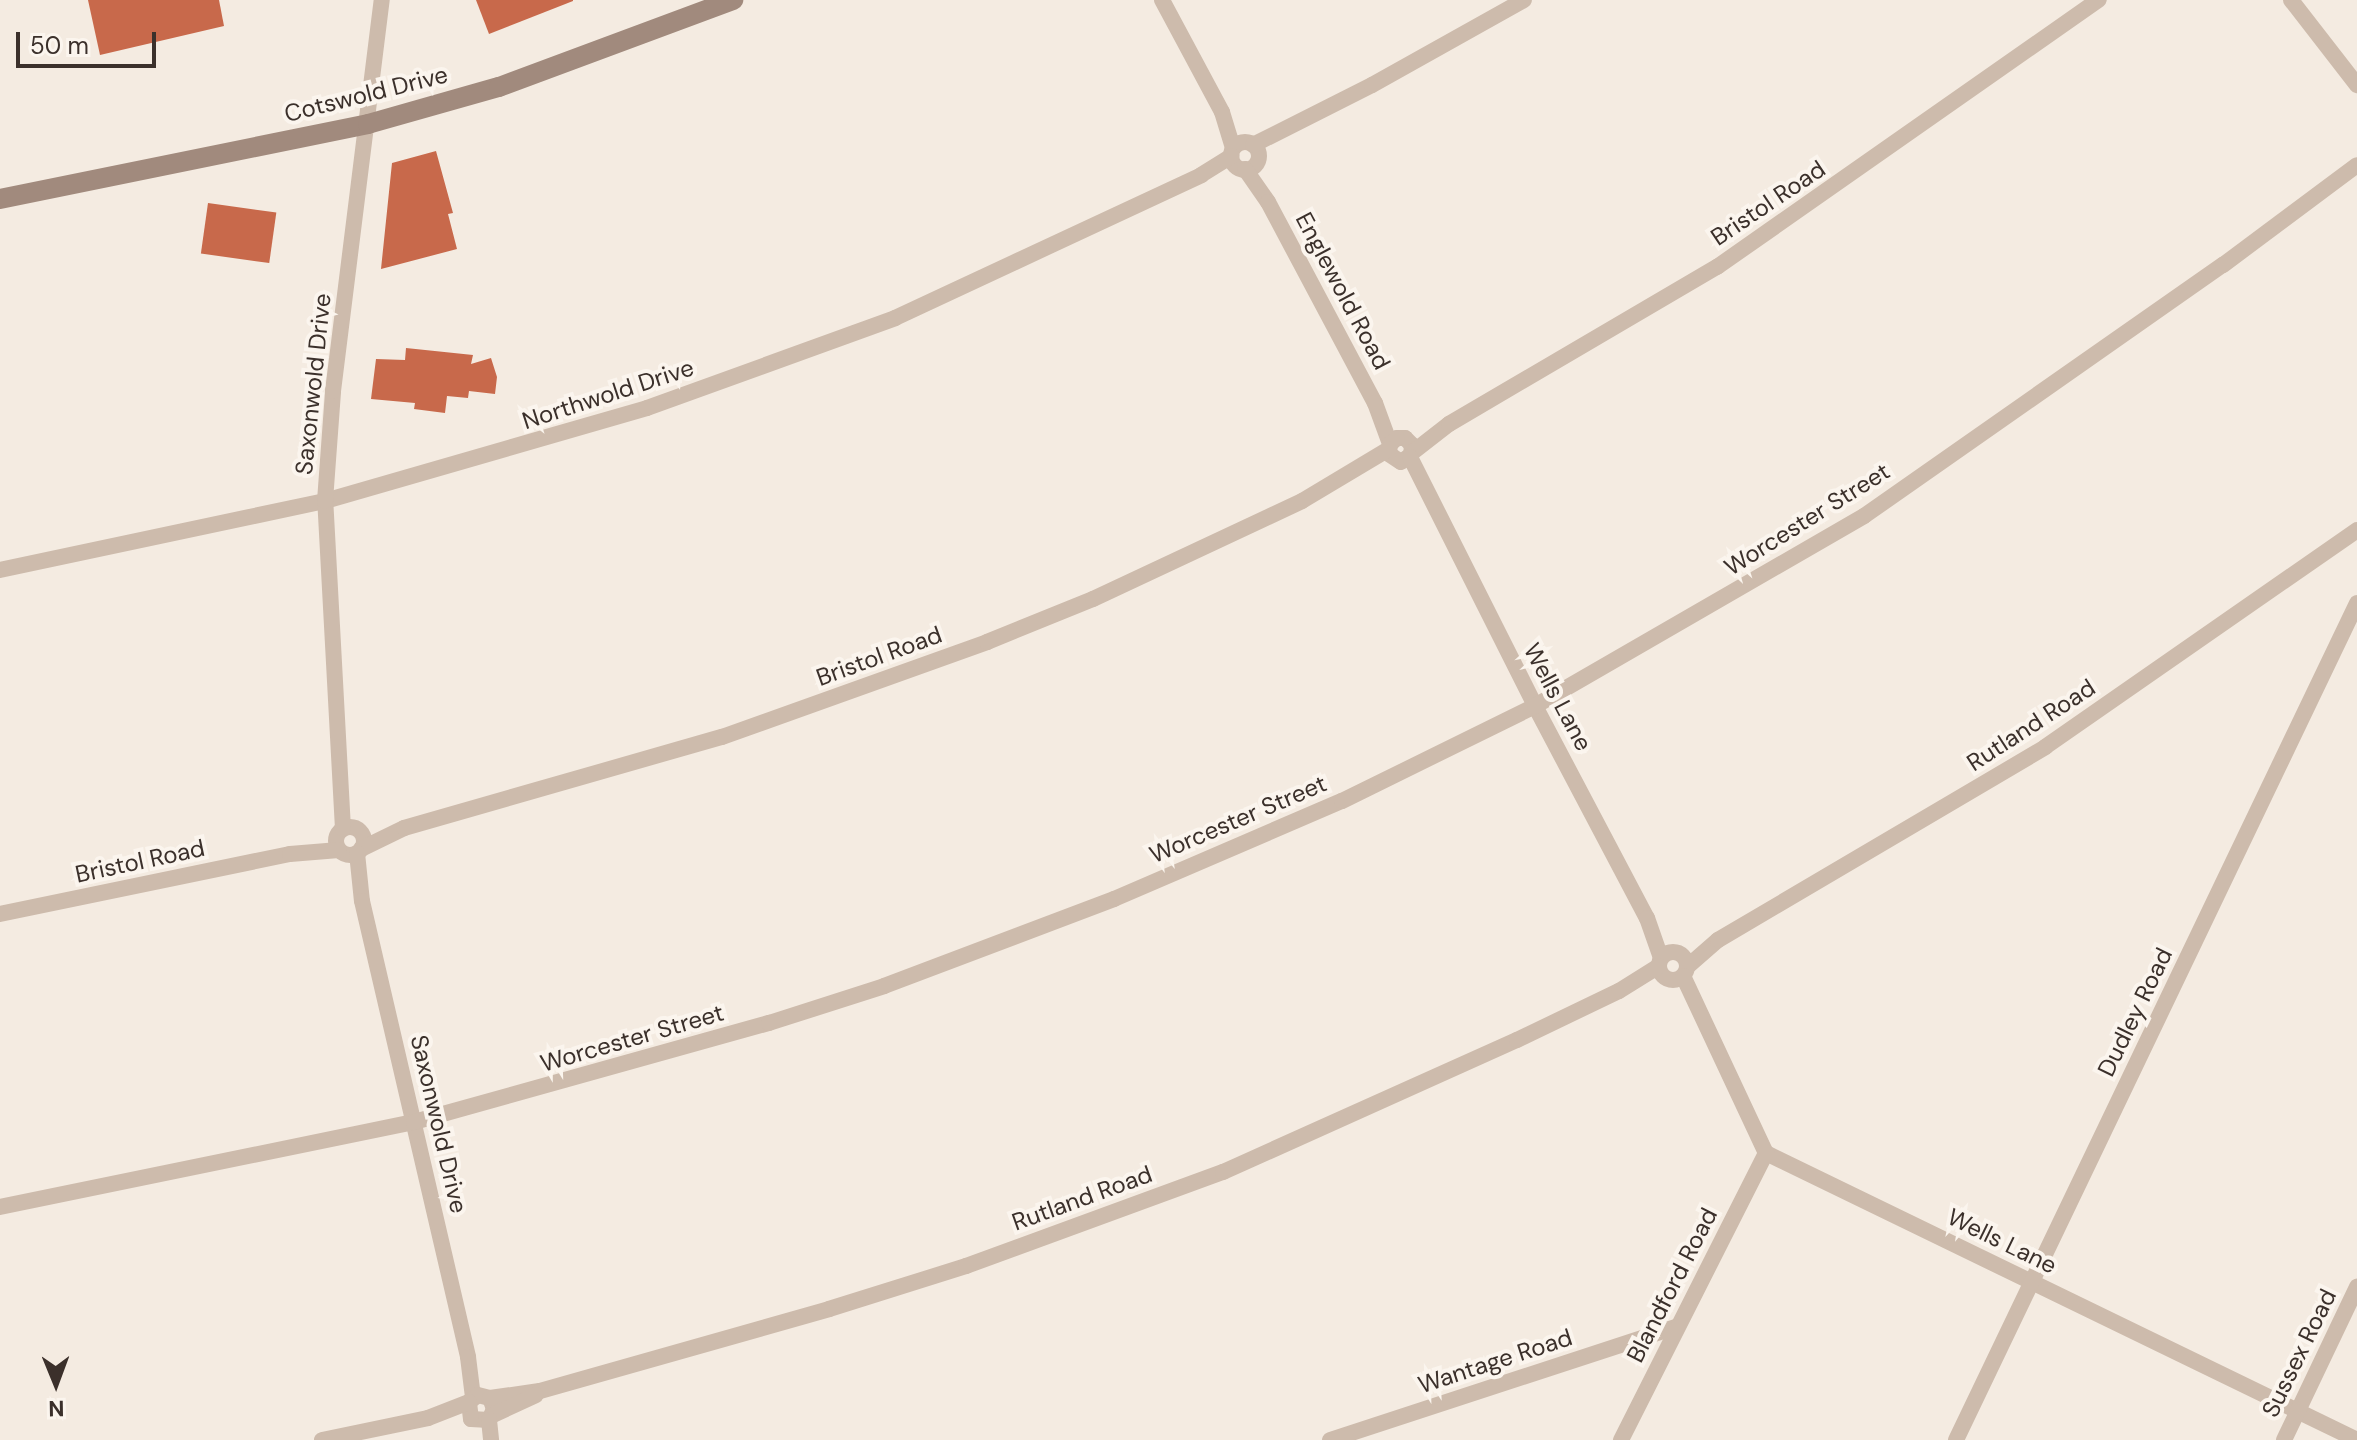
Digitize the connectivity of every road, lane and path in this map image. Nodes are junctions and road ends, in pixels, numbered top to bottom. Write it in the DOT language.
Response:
graph roads {
  1 [pos="382,0"];
  2 [pos="733,0"];
  3 [pos="1162,0"];
  4 [pos="1524,0"];
  5 [pos="2099,0"];
  6 [pos="2291,0"];
  7 [pos="2357,85"];
  8 [pos="368,124"];
  9 [pos="1244,156"];
  10 [pos="2357,165"];
  11 [pos="0,199"];
  12 [pos="1401,450"];
  13 [pos="325,501"];
  14 [pos="2357,530"];
  15 [pos="0,570"];
  16 [pos="2357,603"];
  17 [pos="1535,706"];
  18 [pos="350,841"];
  19 [pos="0,914"];
  20 [pos="1673,966"];
  21 [pos="414,1122"];
  22 [pos="1766,1153"];
  23 [pos="0,1207"];
  24 [pos="2032,1282"];
  25 [pos="2357,1287"];
  26 [pos="1676,1327"];
  27 [pos="481,1408"];
  28 [pos="2298,1410"];
  29 [pos="322,1440"];
  30 [pos="482,1440"];
  31 [pos="491,1440"];
  32 [pos="1330,1440"];
  33 [pos="1621,1440"];
  34 [pos="1956,1440"];
  35 [pos="2284,1440"];
  36 [pos="2357,1440"];
  1 -- 8 [label="street, Saxonwold Drive"];
  2 -- 8 [label="main road, Cotswold Drive"];
  3 -- 9 [label="street, Englewold Road"];
  4 -- 9 [label="street, Northwold Drive"];
  5 -- 12 [label="street, Bristol Road"];
  6 -- 7 [label="street"];
  8 -- 11 [label="main road, Cotswold Drive"];
  8 -- 13 [label="street, Saxonwold Drive"];
  9 -- 12 [label="street, Englewold Road"];
  9 -- 13 [label="street, Northwold Drive"];
  10 -- 17 [label="street, Worcester Street"];
  12 -- 17 [label="street, Wells Lane"];
  12 -- 18 [label="street, Bristol Road"];
  13 -- 15 [label="street, Northwold Drive"];
  13 -- 18 [label="street, Saxonwold Drive"];
  14 -- 20 [label="street, Rutland Road"];
  16 -- 24 [label="street, Dudley Road"];
  17 -- 20 [label="street, Wells Lane"];
  17 -- 21 [label="street, Worcester Street"];
  18 -- 19 [label="street, Bristol Road"];
  18 -- 21 [label="street, Saxonwold Drive"];
  20 -- 22 [label="street, Wells Lane"];
  20 -- 27 [label="street, Rutland Road"];
  21 -- 23 [label="street, Worcester Street"];
  21 -- 27 [label="street, Saxonwold Drive"];
  22 -- 24 [label="street, Wells Lane"];
  22 -- 26 [label="street, Blandford Road"];
  24 -- 28 [label="street, Wells Lane"];
  24 -- 34 [label="street, Dudley Road"];
  25 -- 28 [label="street, Sussex Road"];
  26 -- 32 [label="street, Wantage Road"];
  26 -- 33 [label="street, Blandford Road"];
  27 -- 29 [label="street, Rutland Road"];
  27 -- 30 [label="street, Saxonwold Drive"];
  27 -- 31 [label="street, Saxonwold Drive"];
  28 -- 35 [label="street, Sussex Road"];
  28 -- 36 [label="street, Wells Lane"];
}
